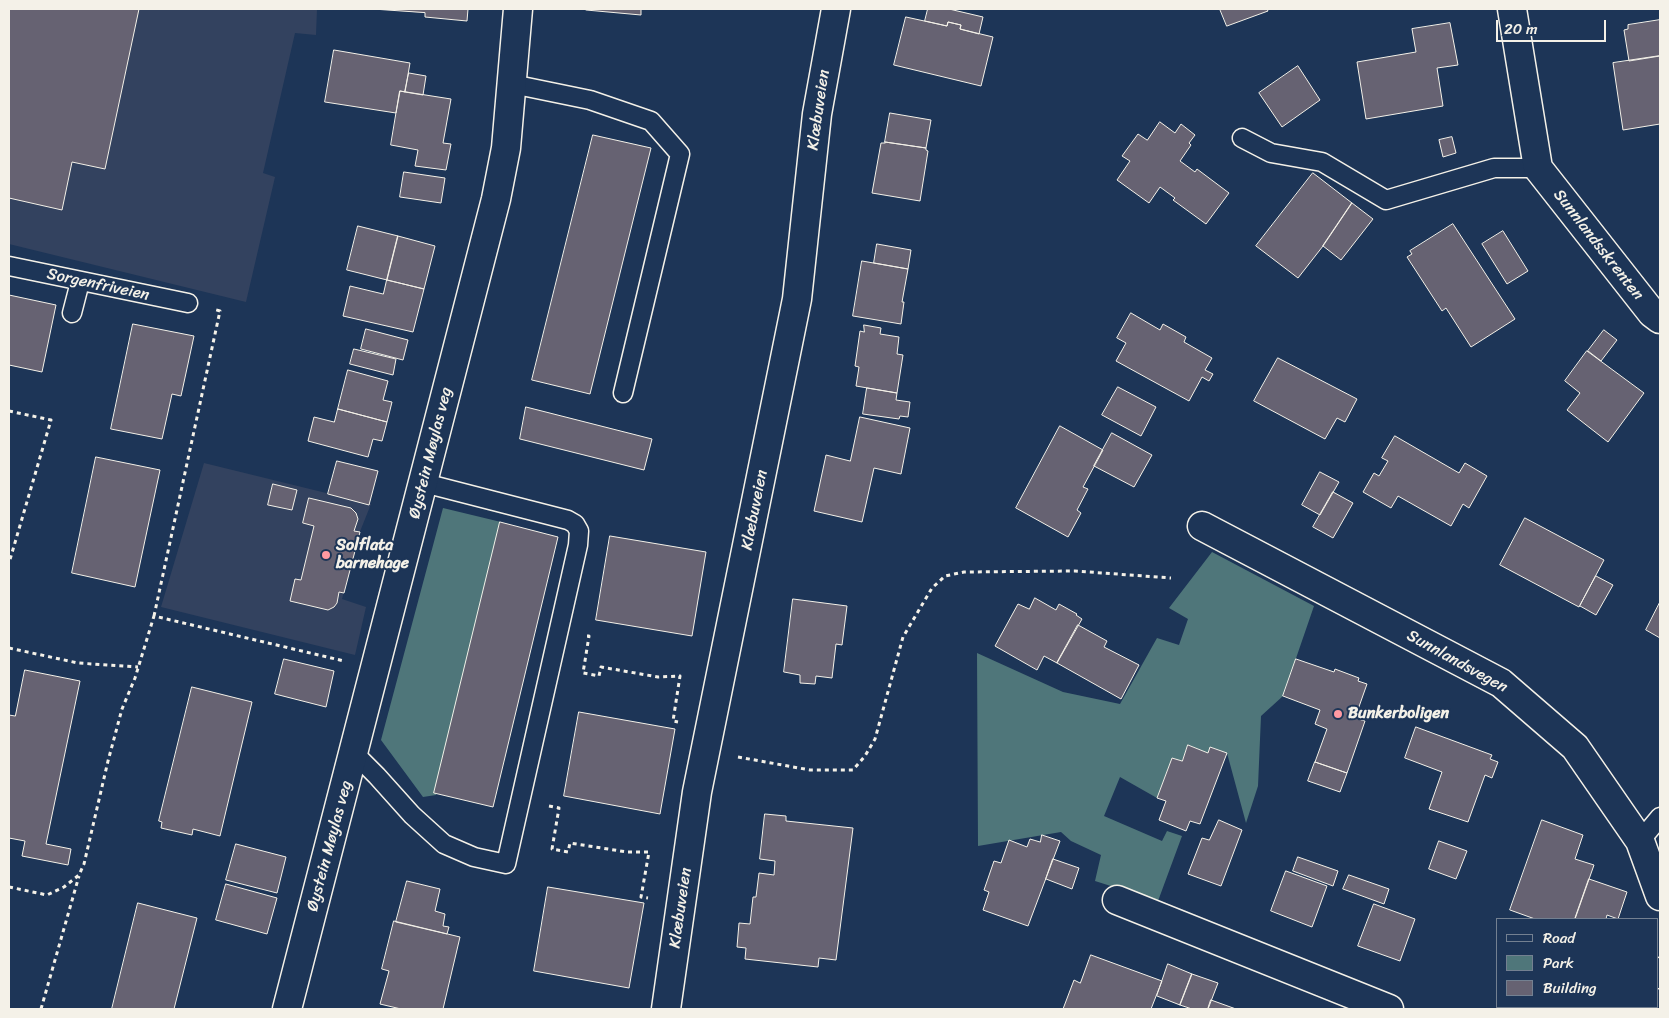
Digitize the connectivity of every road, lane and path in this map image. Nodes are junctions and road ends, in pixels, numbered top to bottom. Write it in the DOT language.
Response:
graph roads {
  1 [pos="518,9"];
  2 [pos="836,9"];
  3 [pos="1512,9"];
  4 [pos="512,84"];
  5 [pos="1242,138"];
  6 [pos="1538,168"];
  7 [pos="9,266"];
  8 [pos="80,282"];
  9 [pos="188,303"];
  10 [pos="72,313"];
  11 [pos="1660,319"];
  12 [pos="623,393"];
  13 [pos="9,411"];
  14 [pos="424,483"];
  15 [pos="1202,526"];
  16 [pos="9,563"];
  17 [pos="1171,578"];
  18 [pos="154,616"];
  19 [pos="589,636"];
  20 [pos="9,648"];
  21 [pos="138,667"];
  22 [pos="376,669"];
  23 [pos="673,721"];
  24 [pos="706,752"];
  25 [pos="354,753"];
  26 [pos="560,808"];
  27 [pos="1660,817"];
  28 [pos="1640,841"];
  29 [pos="79,875"];
  30 [pos="9,887"];
  31 [pos="1660,896"];
  32 [pos="641,897"];
  33 [pos="1117,900"];
  34 [pos="40,1009"];
  35 [pos="287,1009"];
  36 [pos="666,1009"];
  37 [pos="1389,1009"];
  1 -- 4 [label="street, Øystein Møylas veg"];
  2 -- 24 [label="street, Klæbuveien"];
  3 -- 6 [label="street, Sunnlandsskrenten"];
  4 -- 12 [label="lane"];
  4 -- 14 [label="street, Øystein Møylas veg"];
  5 -- 6 [label="lane"];
  6 -- 11 [label="street, Sunnlandsskrenten"];
  7 -- 8 [label="lane, Sorgenfriveien"];
  8 -- 9 [label="lane, Sorgenfriveien"];
  8 -- 10 [label="lane"];
  9 -- 18 [label="path"];
  13 -- 16 [label="path"];
  14 -- 22 [label="street, Øystein Møylas veg"];
  14 -- 25 [label="lane"];
  15 -- 28 [label="street, Sunnlandsvegen"];
  17 -- 24 [label="path"];
  18 -- 21 [label="path"];
  18 -- 22 [label="path"];
  19 -- 23 [label="path"];
  20 -- 21 [label="path"];
  21 -- 29 [label="path"];
  22 -- 25 [label="street, Øystein Møylas veg"];
  24 -- 36 [label="street, Klæbuveien"];
  25 -- 35 [label="street, Øystein Møylas veg"];
  26 -- 32 [label="path"];
  27 -- 28 [label="lane"];
  28 -- 31 [label="street, Sunnlandsvegen"];
  29 -- 30 [label="path"];
  29 -- 34 [label="path"];
  33 -- 37 [label="street"];
}
